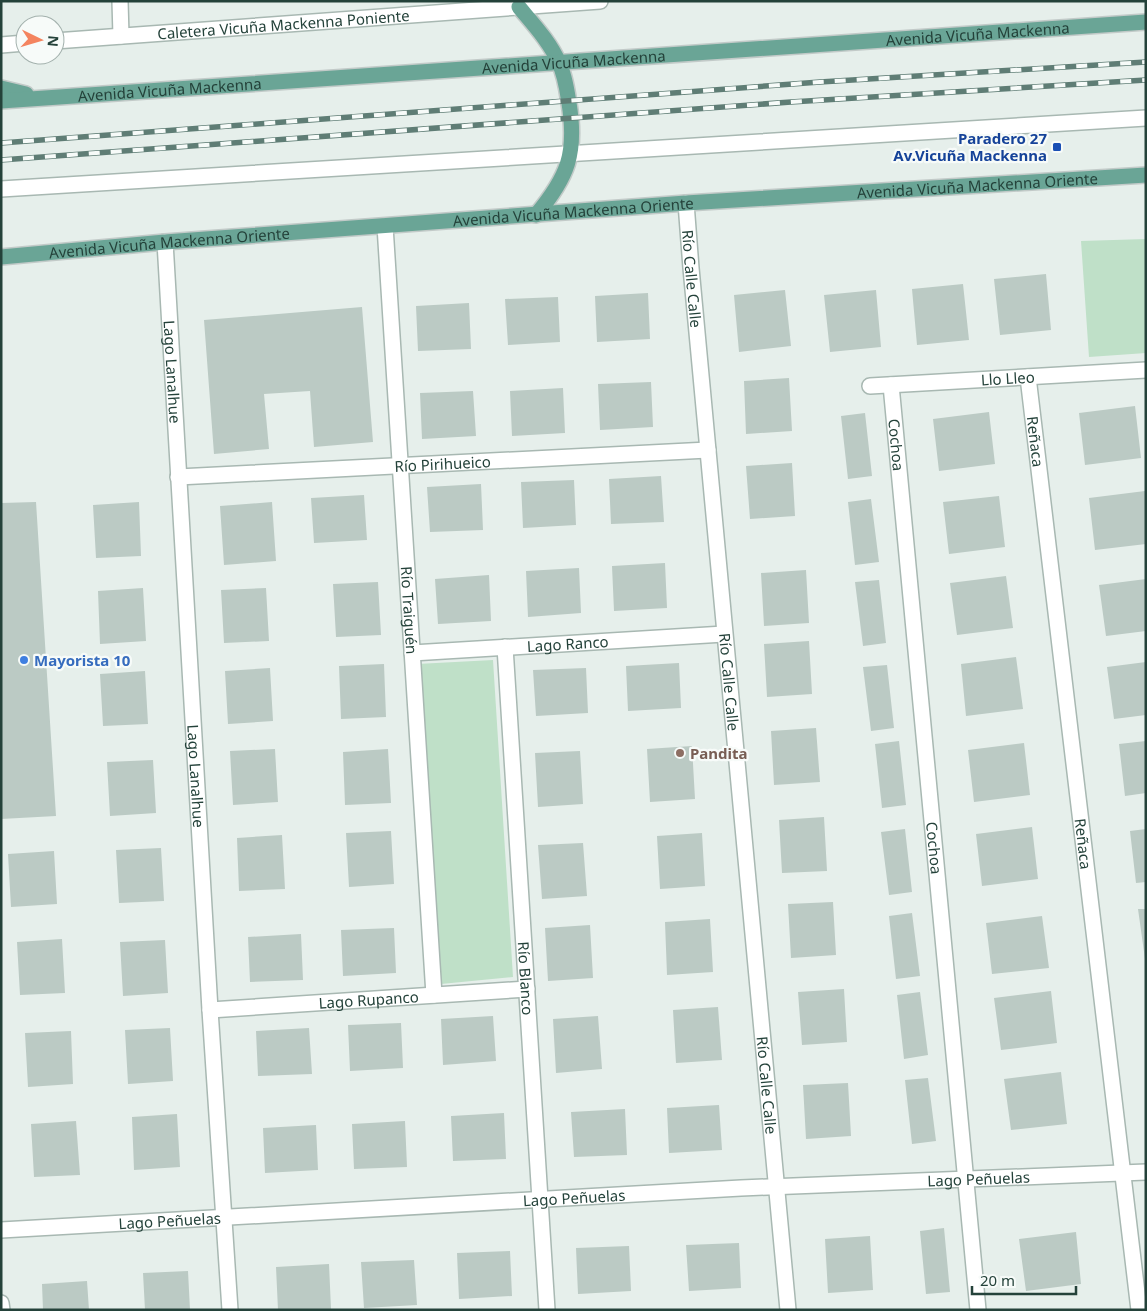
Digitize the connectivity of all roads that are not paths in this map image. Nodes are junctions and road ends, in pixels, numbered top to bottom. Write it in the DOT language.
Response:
graph roads {
  1 [pos="120,1"];
  2 [pos="600,1"];
  3 [pos="520,7"];
  4 [pos="1146,22"];
  5 [pos="121,36"];
  6 [pos="65,40"];
  7 [pos="15,44"];
  8 [pos="1,45"];
  9 [pos="559,62"];
  10 [pos="1,88"];
  11 [pos="45,98"];
  12 [pos="1,101"];
  13 [pos="1146,118"];
  14 [pos="571,153"];
  15 [pos="1146,175"];
  16 [pos="1,189"];
  17 [pos="686,203"];
  18 [pos="536,215"];
  19 [pos="384,226"];
  20 [pos="165,242"];
  21 [pos="1,257"];
  22 [pos="1146,370"];
  23 [pos="1028,377"];
  24 [pos="891,385"];
  25 [pos="870,386"];
  26 [pos="708,450"];
  27 [pos="399,466"];
  28 [pos="178,477"];
  29 [pos="724,634"];
  30 [pos="505,647"];
  31 [pos="412,653"];
  32 [pos="527,989"];
  33 [pos="434,995"];
  34 [pos="210,1010"];
  35 [pos="1146,1172"];
  36 [pos="1122,1173"];
  37 [pos="965,1179"];
  38 [pos="777,1186"];
  39 [pos="540,1199"];
  40 [pos="224,1217"];
  41 [pos="1,1230"];
  42 [pos="1,1303"];
  43 [pos="2,1310"];
  44 [pos="230,1310"];
  45 [pos="547,1310"];
  46 [pos="788,1310"];
  47 [pos="978,1310"];
  48 [pos="1139,1310"];
  1 -- 5 [label="street"];
  2 -- 3 [label="street, Caletera Vicuña Mackenna Poniente"];
  3 -- 5 [label="street, Caletera Vicuña Mackenna Poniente"];
  3 -- 9 [label="main road"];
  4 -- 9 [label="main road, Avenida Vicuña Mackenna"];
  5 -- 6 [label="street, Caletera Vicuña Mackenna Poniente"];
  7 -- 8 [label="street"];
  9 -- 11 [label="main road, Avenida Vicuña Mackenna"];
  9 -- 14 [label="main road"];
  10 -- 11 [label="main road"];
  11 -- 12 [label="main road, Avenida Vicuña Mackenna"];
  13 -- 14 [label="street"];
  14 -- 16 [label="street"];
  14 -- 18 [label="main road"];
  15 -- 17 [label="main road, Avenida Vicuña Mackenna Oriente"];
  17 -- 18 [label="main road, Avenida Vicuña Mackenna Oriente"];
  17 -- 26 [label="street, Río Calle Calle"];
  18 -- 19 [label="main road, Avenida Vicuña Mackenna Oriente"];
  19 -- 20 [label="main road, Avenida Vicuña Mackenna Oriente"];
  19 -- 27 [label="street, Río Traiguén"];
  20 -- 21 [label="main road, Avenida Vicuña Mackenna Oriente"];
  20 -- 28 [label="street, Lago Lanalhue"];
  22 -- 23 [label="street, Llo Lleo"];
  23 -- 24 [label="street, Llo Lleo"];
  23 -- 36 [label="street, Reñaca"];
  24 -- 25 [label="street, Llo Lleo"];
  24 -- 37 [label="street, Cochoa"];
  26 -- 27 [label="street, Río Pirihueico"];
  26 -- 29 [label="street, Río Calle Calle"];
  27 -- 28 [label="street, Río Pirihueico"];
  27 -- 31 [label="street, Río Traiguén"];
  28 -- 34 [label="street, Lago Lanalhue"];
  29 -- 30 [label="street, Lago Ranco"];
  29 -- 38 [label="street, Río Calle Calle"];
  30 -- 31 [label="street, Lago Ranco"];
  30 -- 32 [label="street, Río Blanco"];
  31 -- 33 [label="street, Río Traiguén"];
  32 -- 33 [label="street, Lago Rupanco"];
  32 -- 39 [label="street, Río Blanco"];
  33 -- 34 [label="street, Lago Rupanco"];
  34 -- 40 [label="street, Lago Lanalhue"];
  35 -- 36 [label="street, Lago Peñuelas"];
  36 -- 37 [label="street, Lago Peñuelas"];
  36 -- 48 [label="street, Reñaca"];
  37 -- 38 [label="street, Lago Peñuelas"];
  37 -- 47 [label="street, Cochoa"];
  38 -- 39 [label="street, Lago Peñuelas"];
  38 -- 46 [label="street, Río Calle Calle"];
  39 -- 40 [label="street, Lago Peñuelas"];
  39 -- 45 [label="street, Río Blanco"];
  40 -- 41 [label="street, Lago Peñuelas"];
  40 -- 44 [label="street, Lago Lanalhue"];
  42 -- 43 [label="street"];
}
